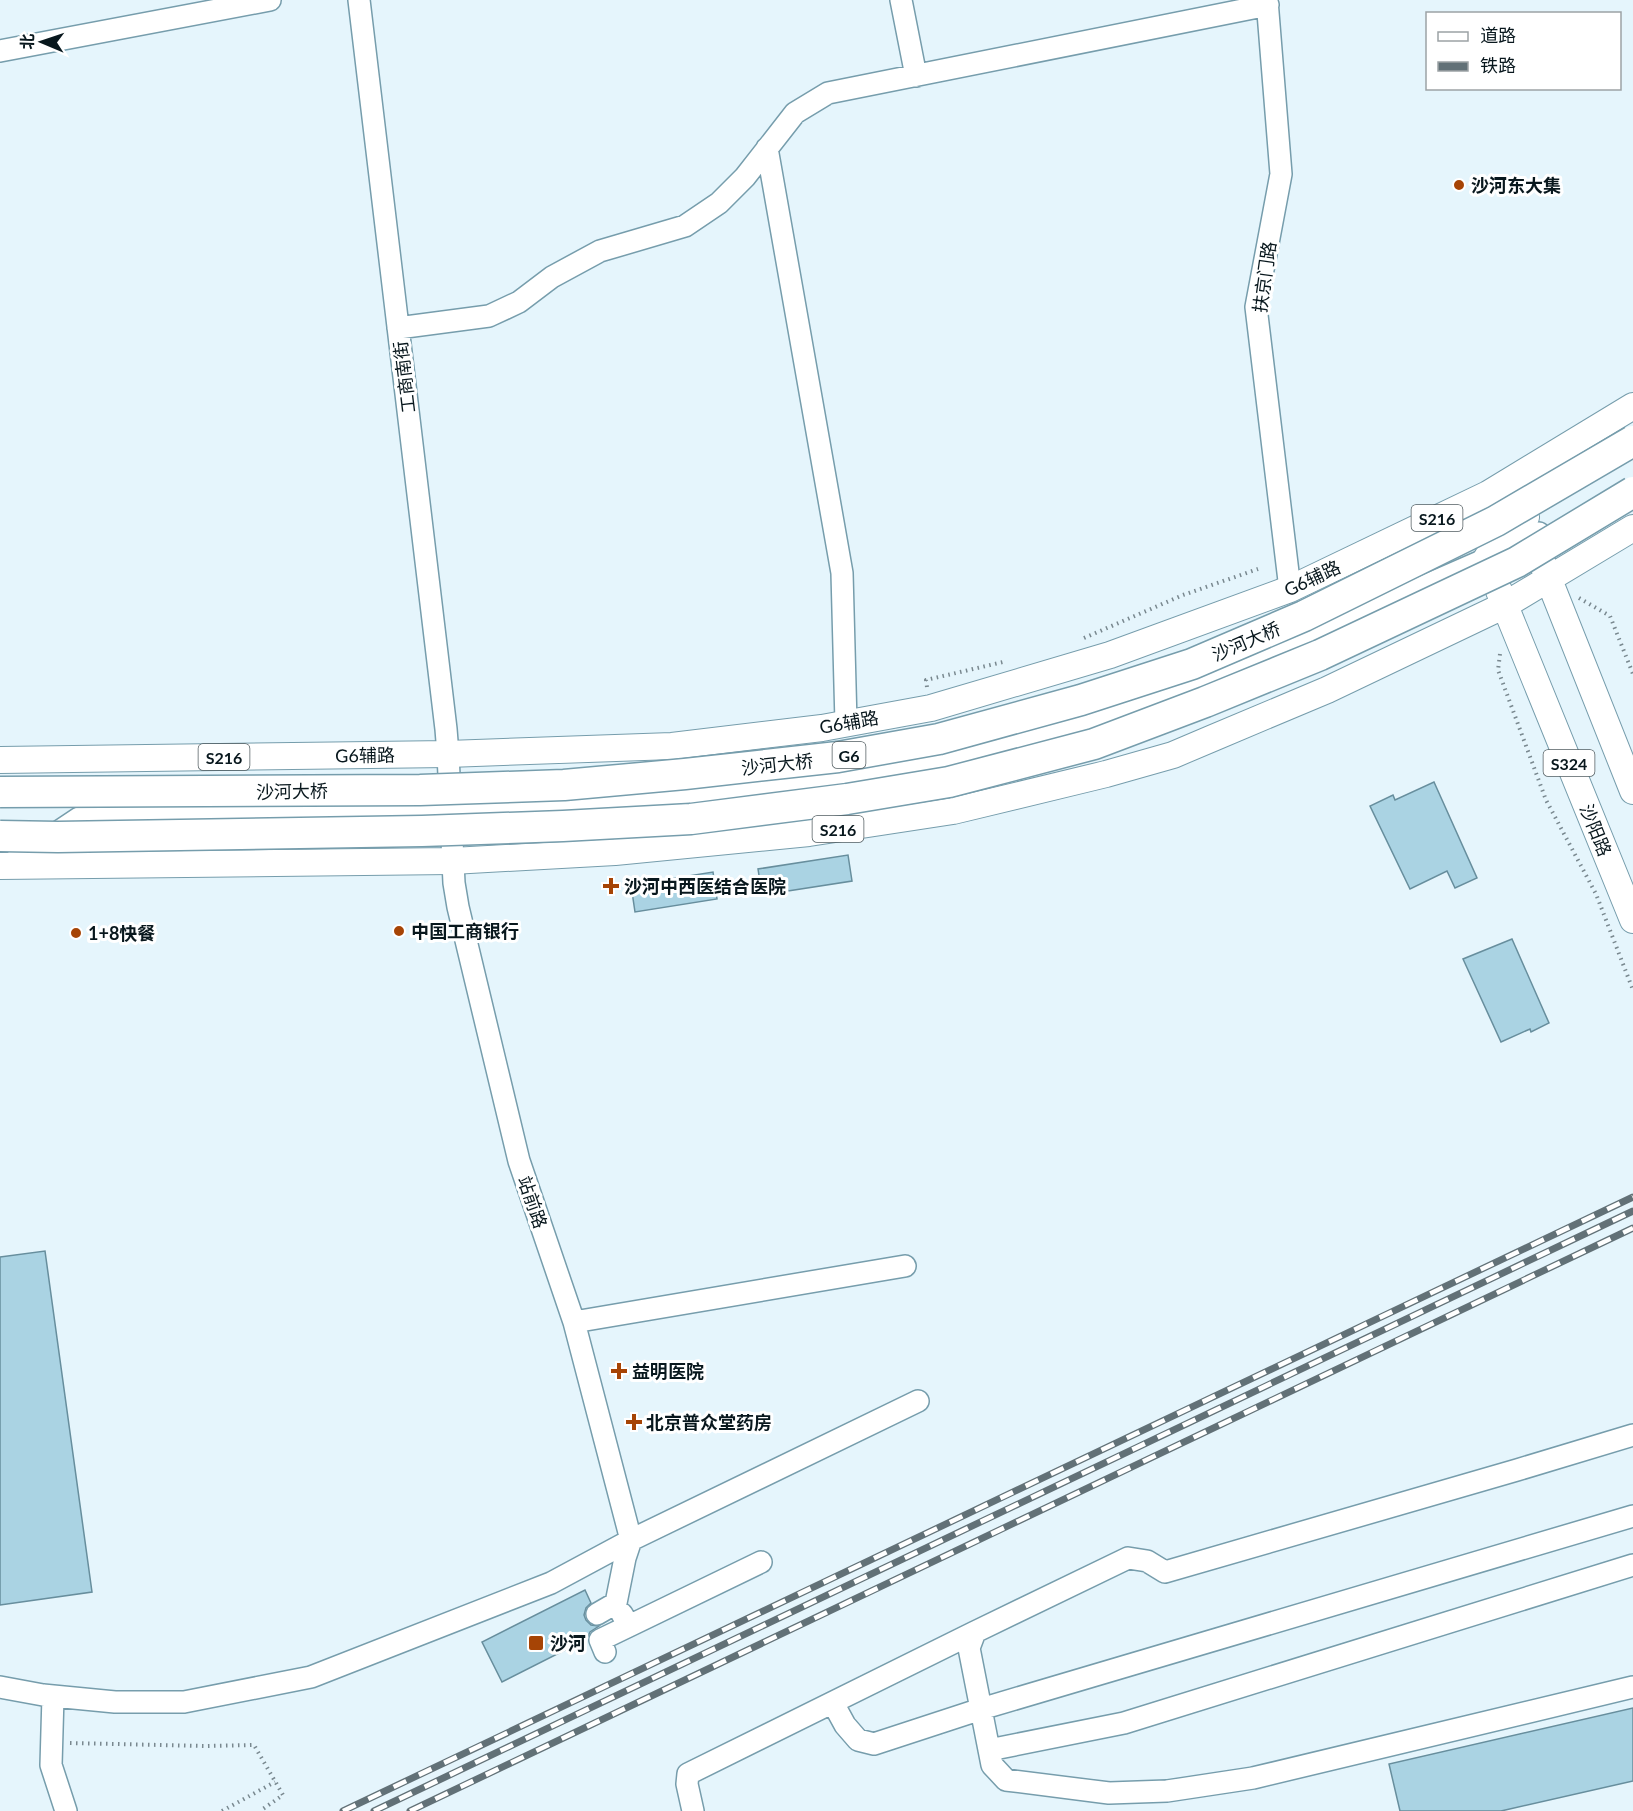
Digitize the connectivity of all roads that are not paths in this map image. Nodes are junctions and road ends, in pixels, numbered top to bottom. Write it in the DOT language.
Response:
graph roads {
  1 [pos="270,0"];
  2 [pos="359,0"];
  3 [pos="901,0"];
  4 [pos="1267,3"];
  5 [pos="0,51"];
  6 [pos="916,76"];
  7 [pos="767,148"];
  8 [pos="398,328"];
  9 [pos="1633,406"];
  10 [pos="1633,441"];
  11 [pos="1633,455"];
  12 [pos="1633,478"];
  13 [pos="1633,492"];
  14 [pos="1633,528"];
  15 [pos="1504,530"];
  16 [pos="1532,537"];
  17 [pos="1486,559"];
  18 [pos="1549,580"];
  19 [pos="1290,589"];
  20 [pos="1505,605"];
  21 [pos="846,723"];
  22 [pos="448,754"];
  23 [pos="0,760"];
  24 [pos="1633,791"];
  25 [pos="0,792"];
  26 [pos="450,809"];
  27 [pos="0,836"];
  28 [pos="452,861"];
  29 [pos="4,866"];
  30 [pos="1633,920"];
  31 [pos="905,1266"];
  32 [pos="574,1322"];
  33 [pos="918,1401"];
  34 [pos="1633,1435"];
  35 [pos="1633,1516"];
  36 [pos="632,1540"];
  37 [pos="761,1562"];
  38 [pos="1633,1565"];
  39 [pos="616,1603"];
  40 [pos="597,1614"];
  41 [pos="629,1626"];
  42 [pos="975,1632"];
  43 [pos="605,1652"];
  44 [pos="0,1687"];
  45 [pos="1633,1687"];
  46 [pos="53,1696"];
  47 [pos="833,1703"];
  48 [pos="981,1708"];
  49 [pos="989,1750"];
  50 [pos="66,1811"];
  51 [pos="693,1811"];
  1 -- 5 [label="street"];
  2 -- 8 [label="street, 工商南街"];
  3 -- 6 [label="street"];
  4 -- 6 [label="street"];
  4 -- 19 [label="street, 扶京门路"];
  6 -- 7 [label="street"];
  7 -- 8 [label="street"];
  7 -- 21 [label="street"];
  8 -- 22 [label="street, 工商南街"];
  9 -- 19 [label="main road, G6辅路 / S216"];
  10 -- 25 [label="highway, 沙河大桥 / G6, bridge"];
  11 -- 15 [label="main road"];
  12 -- 16 [label="street"];
  13 -- 27 [label="highway, bridge"];
  14 -- 18 [label="main road, S216"];
  15 -- 16 [label="main road"];
  15 -- 17 [label="main road"];
  16 -- 17 [label="street"];
  16 -- 18 [label="main road, S324"];
  17 -- 20 [label="main road, 沙阳路"];
  17 -- 26 [label="street"];
  18 -- 20 [label="main road, S216"];
  18 -- 24 [label="main road, S324"];
  19 -- 21 [label="main road, G6辅路 / S216"];
  20 -- 28 [label="main road, S216"];
  20 -- 30 [label="main road, 沙阳路 / S324"];
  21 -- 22 [label="main road, G6辅路 / S216"];
  22 -- 23 [label="main road, G6辅路 / S216"];
  22 -- 26 [label="street, 工商南街"];
  26 -- 28 [label="street, 站前路"];
  26 -- 29 [label="street"];
  28 -- 29 [label="main road, S216"];
  28 -- 32 [label="street, 站前路"];
  31 -- 32 [label="street"];
  32 -- 36 [label="street, 站前路"];
  33 -- 36 [label="street"];
  34 -- 42 [label="street"];
  35 -- 48 [label="street"];
  36 -- 39 [label="street"];
  36 -- 46 [label="street"];
  37 -- 41 [label="street"];
  38 -- 49 [label="street"];
  39 -- 40 [label="street"];
  39 -- 41 [label="street"];
  41 -- 43 [label="street"];
  42 -- 47 [label="street"];
  42 -- 48 [label="street"];
  44 -- 46 [label="street"];
  45 -- 49 [label="street"];
  46 -- 50 [label="street"];
  47 -- 48 [label="street"];
  47 -- 51 [label="street"];
  48 -- 49 [label="street"];
}
